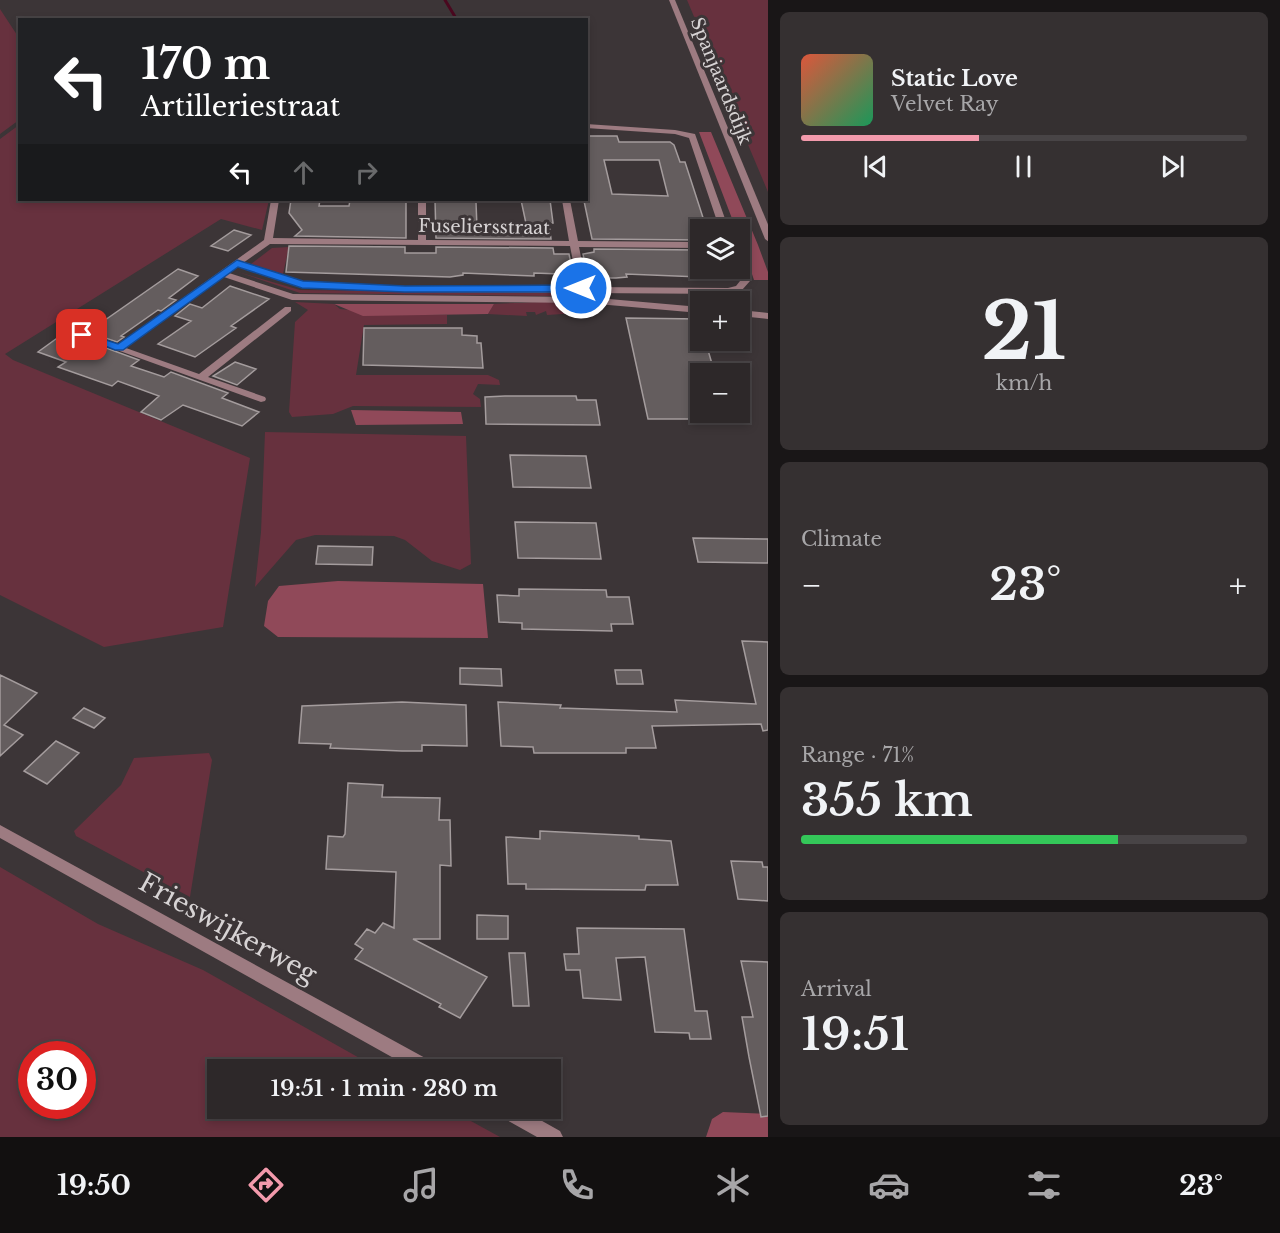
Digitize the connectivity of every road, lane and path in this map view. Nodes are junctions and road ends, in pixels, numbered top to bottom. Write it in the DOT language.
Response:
graph roads {
  1 [pos="672,0"];
  2 [pos="588,126"];
  3 [pos="275,201"];
  4 [pos="422,201"];
  5 [pos="566,201"];
  6 [pos="721,219"];
  7 [pos="768,239"];
  8 [pos="268,241"];
  9 [pos="422,243"];
  10 [pos="574,244"];
  11 [pos="690,245"];
  12 [pos="237,264"];
  13 [pos="223,274"];
  14 [pos="743,279"];
  15 [pos="581,288"];
  16 [pos="586,300"];
  17 [pos="288,309"];
  18 [pos="690,309"];
  19 [pos="750,314"];
  20 [pos="768,316"];
  21 [pos="64,329"];
  22 [pos="119,348"];
  23 [pos="201,377"];
  24 [pos="261,399"];
  25 [pos="0,831"];
  26 [pos="412,1059"];
  27 [pos="522,1119"];
  28 [pos="554,1137"];
  1 -- 7 [label="street, Spanjaardsdijk"];
  2 -- 6 [label="street"];
  3 -- 8 [label="street"];
  4 -- 9 [label="street"];
  5 -- 10 [label="street"];
  8 -- 9 [label="street, Fuseliersstraat"];
  8 -- 12 [label="street"];
  9 -- 10 [label="street, Fuseliersstraat"];
  10 -- 11 [label="street, Fuseliersstraat"];
  10 -- 15 [label="street"];
  12 -- 13 [label="street"];
  12 -- 15 [label="street"];
  13 -- 16 [label="street"];
  13 -- 22 [label="street"];
  14 -- 15 [label="street"];
  15 -- 16 [label="street"];
  16 -- 18 [label="street"];
  17 -- 23 [label="street"];
  19 -- 20 [label="street"];
  21 -- 22 [label="street"];
  22 -- 23 [label="street"];
  23 -- 24 [label="street"];
  25 -- 26 [label="street, Frieswijkerweg"];
  27 -- 28 [label="street"];
}
